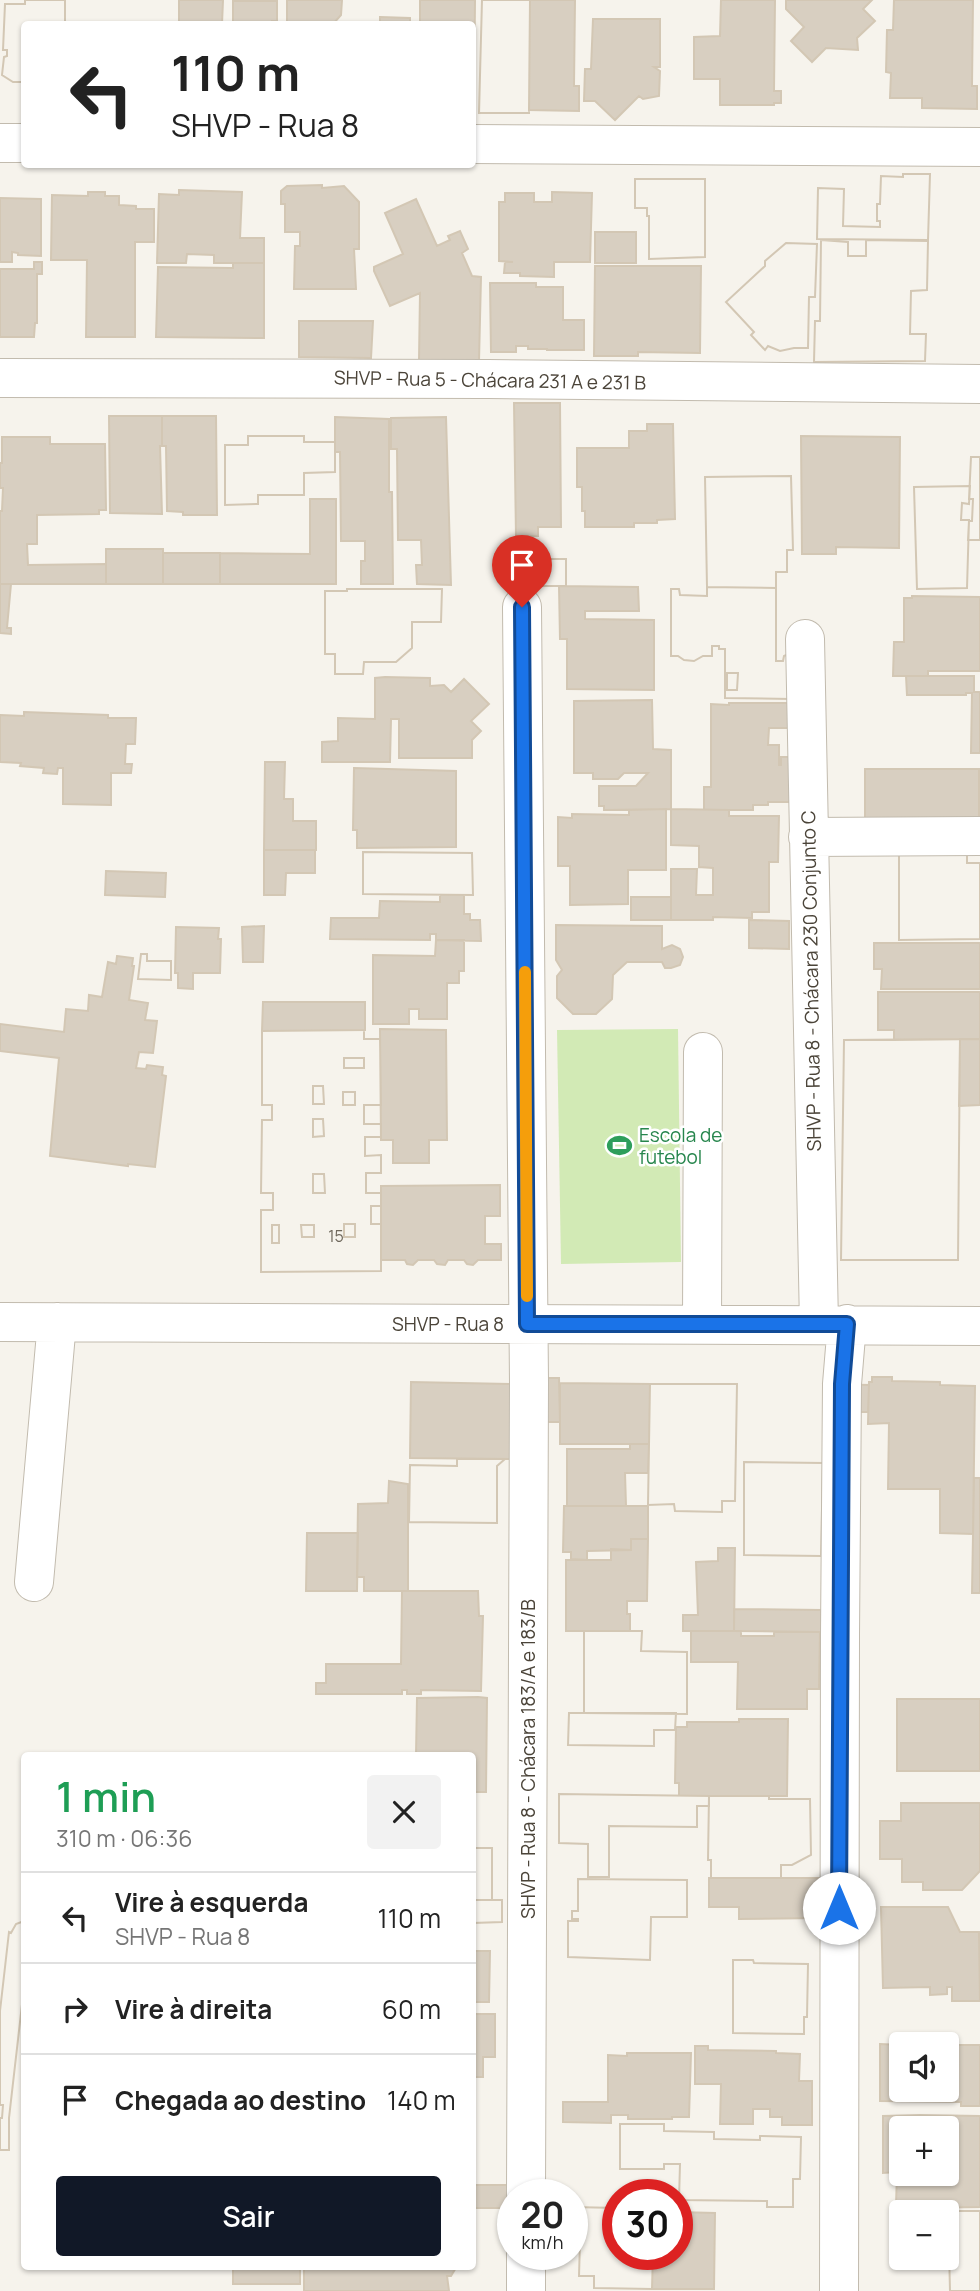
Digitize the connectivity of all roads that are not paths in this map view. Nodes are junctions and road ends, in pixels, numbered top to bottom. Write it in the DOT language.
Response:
graph roads {
  1 [pos="0,143"];
  2 [pos="21,143"];
  3 [pos="476,144"];
  4 [pos="980,147"];
  5 [pos="0,377"];
  6 [pos="980,384"];
  7 [pos="522,607"];
  8 [pos="805,639"];
  9 [pos="980,836"];
  10 [pos="808,837"];
  11 [pos="703,1052"];
  12 [pos="0,1322"];
  13 [pos="57,1322"];
  14 [pos="527,1324"];
  15 [pos="702,1324"];
  16 [pos="833,1324"];
  17 [pos="980,1326"];
  18 [pos="34,1582"];
  19 [pos="526,2179"];
  20 [pos="526,2270"];
  21 [pos="526,2291"];
  22 [pos="839,2291"];
  1 -- 2 [label="street"];
  3 -- 4 [label="street"];
  5 -- 6 [label="street, SHVP - Rua 5 - Chácara 231 A e 231 B"];
  7 -- 14 [label="street, SHVP - Rua 8 - Chácara 183/A e 183/B"];
  8 -- 10 [label="street, SHVP - Rua 8 - Chácara 230 Conjunto C"];
  9 -- 10 [label="street"];
  10 -- 16 [label="street, SHVP - Rua 8 - Chácara 230 Conjunto C"];
  11 -- 15 [label="street"];
  12 -- 13 [label="street, SHVP - Rua 8"];
  13 -- 14 [label="street, SHVP - Rua 8"];
  13 -- 18 [label="street"];
  14 -- 15 [label="street, SHVP - Rua 8"];
  14 -- 19 [label="street, SHVP - Rua 8 - Chácara 183/A e 183/B"];
  15 -- 16 [label="street, SHVP - Rua 8"];
  16 -- 17 [label="street, SHVP - Rua 8"];
  16 -- 22 [label="street"];
  20 -- 21 [label="street"];
}
